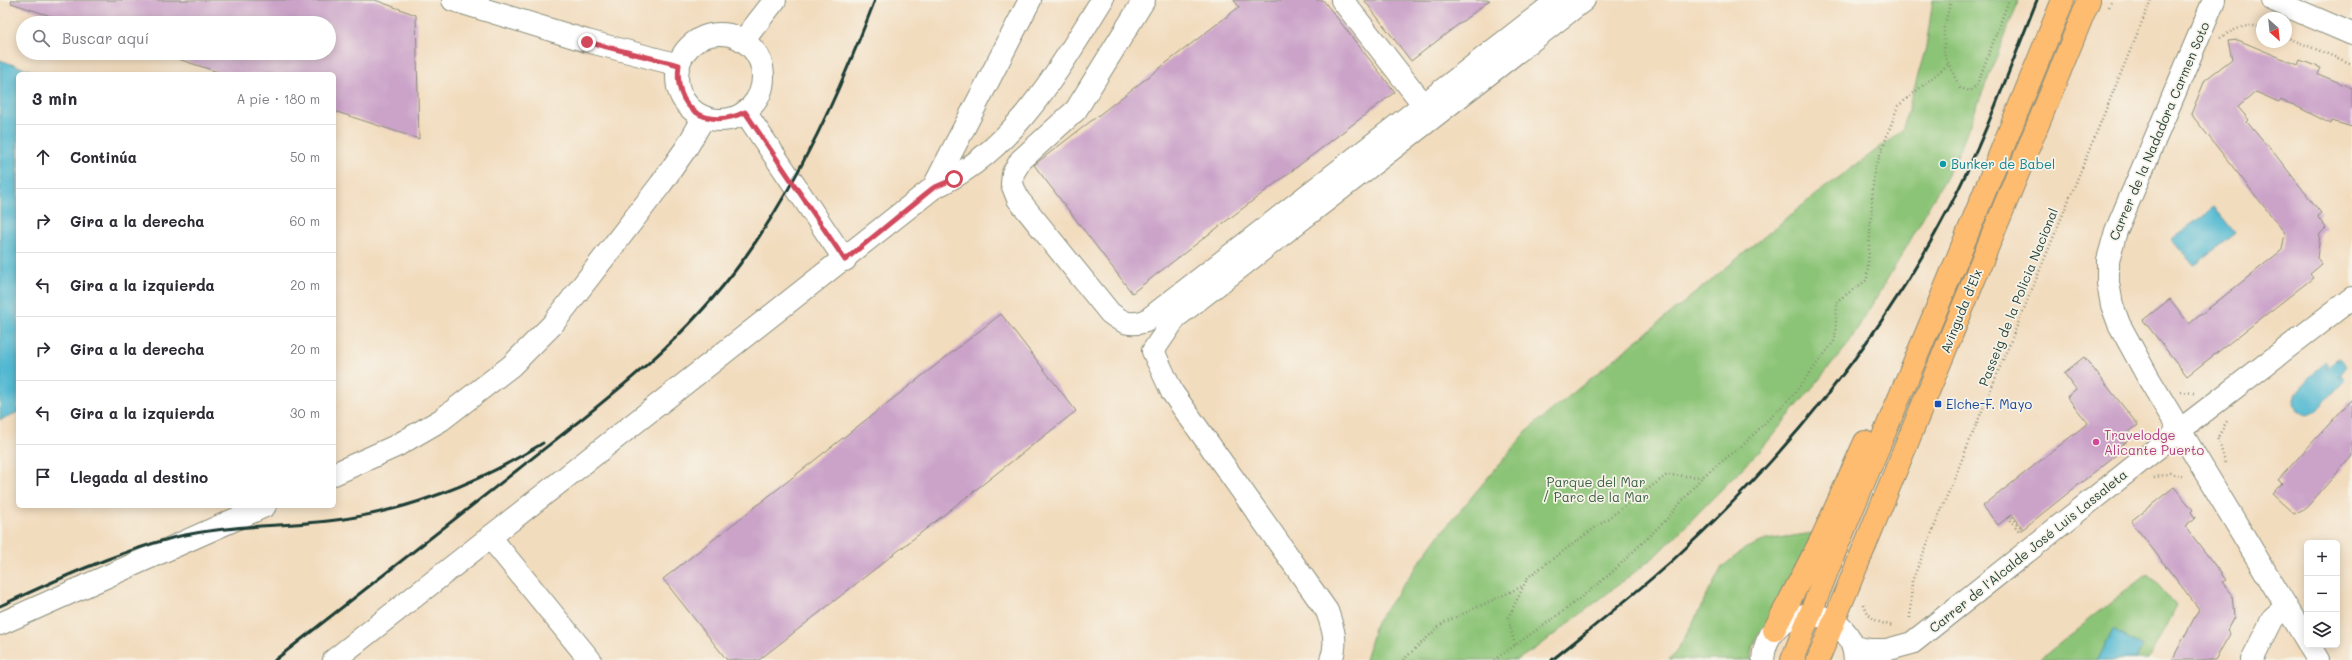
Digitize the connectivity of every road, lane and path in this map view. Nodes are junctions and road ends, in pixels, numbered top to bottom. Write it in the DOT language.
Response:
graph roads {
  1 [pos="453,0"];
  2 [pos="775,0"];
  3 [pos="1030,0"];
  4 [pos="1102,0"];
  5 [pos="1144,0"];
  6 [pos="1342,0"];
  7 [pos="1558,0"];
  8 [pos="1584,0"];
  9 [pos="1951,0"];
  10 [pos="2009,0"];
  11 [pos="2063,0"];
  12 [pos="2089,0"];
  13 [pos="2151,0"];
  14 [pos="2214,0"];
  15 [pos="2273,0"];
  16 [pos="2256,26"];
  17 [pos="2352,34"];
  18 [pos="2292,39"];
  19 [pos="744,41"];
  20 [pos="2216,42"];
  21 [pos="1949,64"];
  22 [pos="2352,64"];
  23 [pos="679,65"];
  24 [pos="1423,104"];
  25 [pos="745,112"];
  26 [pos="704,117"];
  27 [pos="933,188"];
  28 [pos="845,260"];
  29 [pos="2352,298"];
  30 [pos="1939,303"];
  31 [pos="2176,387"];
  32 [pos="2199,394"];
  33 [pos="2180,430"];
  34 [pos="336,473"];
  35 [pos="1702,477"];
  36 [pos="261,508"];
  37 [pos="2009,516"];
  38 [pos="2020,532"];
  39 [pos="490,537"];
  40 [pos="1524,586"];
  41 [pos="2286,607"];
  42 [pos="1810,614"];
  43 [pos="1910,619"];
  44 [pos="1834,621"];
  45 [pos="0,624"];
  46 [pos="1774,630"];
  47 [pos="2304,636"];
  48 [pos="1912,643"];
  49 [pos="1515,645"];
  50 [pos="2311,648"];
  51 [pos="1858,656"];
  52 [pos="334,660"];
  53 [pos="590,660"];
  54 [pos="1331,660"];
  55 [pos="1403,660"];
  56 [pos="1494,660"];
  57 [pos="1763,660"];
  58 [pos="1792,660"];
  59 [pos="1818,660"];
  60 [pos="1899,660"];
  61 [pos="2252,660"];
  62 [pos="2318,660"];
  1 -- 23 [label="street"];
  2 -- 19 [label="street"];
  3 -- 27 [label="street"];
  4 -- 27 [label="street"];
  5 -- 24 [label="street"];
  6 -- 24 [label="street"];
  7 -- 24 [label="street"];
  8 -- 54 [label="street"];
  9 -- 21 [label="path"];
  10 -- 21 [label="path"];
  11 -- 30 [label="main road, Avinguda d'Elx"];
  12 -- 44 [label="main road, Avinguda d'Elx"];
  13 -- 43 [label="path, Passeig de la Policia Nacional"];
  14 -- 33 [label="street, Carrer de la Nadadora Carmen Soto"];
  15 -- 17 [label="street"];
  16 -- 20 [label="path"];
  18 -- 22 [label="path"];
  19 -- 23 [label="street"];
  19 -- 25 [label="street"];
  21 -- 35 [label="path"];
  23 -- 26 [label="street"];
  25 -- 26 [label="street"];
  25 -- 28 [label="street"];
  26 -- 34 [label="street"];
  27 -- 28 [label="street"];
  28 -- 39 [label="street"];
  29 -- 33 [label="street, Carrer de l'Alcalde José Luis Lassaleta"];
  30 -- 42 [label="main road, Avinguda d'Elx"];
  30 -- 46 [label="main road"];
  31 -- 32 [label="path"];
  33 -- 41 [label="street, Carrer de la Nadadora Carmen Soto"];
  33 -- 48 [label="street, Carrer de l'Alcalde José Luis Lassaleta"];
  35 -- 40 [label="path"];
  35 -- 49 [label="path"];
  36 -- 45 [label="street"];
  37 -- 37 [label="path"];
  37 -- 38 [label="path"];
  39 -- 52 [label="street"];
  39 -- 53 [label="street"];
  40 -- 49 [label="path"];
  40 -- 55 [label="path"];
  41 -- 47 [label="street, Carrer de la Nadadora Carmen Soto"];
  41 -- 61 [label="street"];
  42 -- 44 [label="street"];
  42 -- 46 [label="street"];
  42 -- 58 [label="main road, Avinguda d'Elx"];
  44 -- 51 [label="street"];
  44 -- 59 [label="main road, Avinguda d'Elx"];
  46 -- 57 [label="street"];
  48 -- 51 [label="street, Carrer de l'Alcalde José Luis Lassaleta"];
  48 -- 60 [label="street, Carrer de l'Alcalde José Luis Lassaleta"];
  49 -- 56 [label="path"];
  50 -- 62 [label="street"];
}
